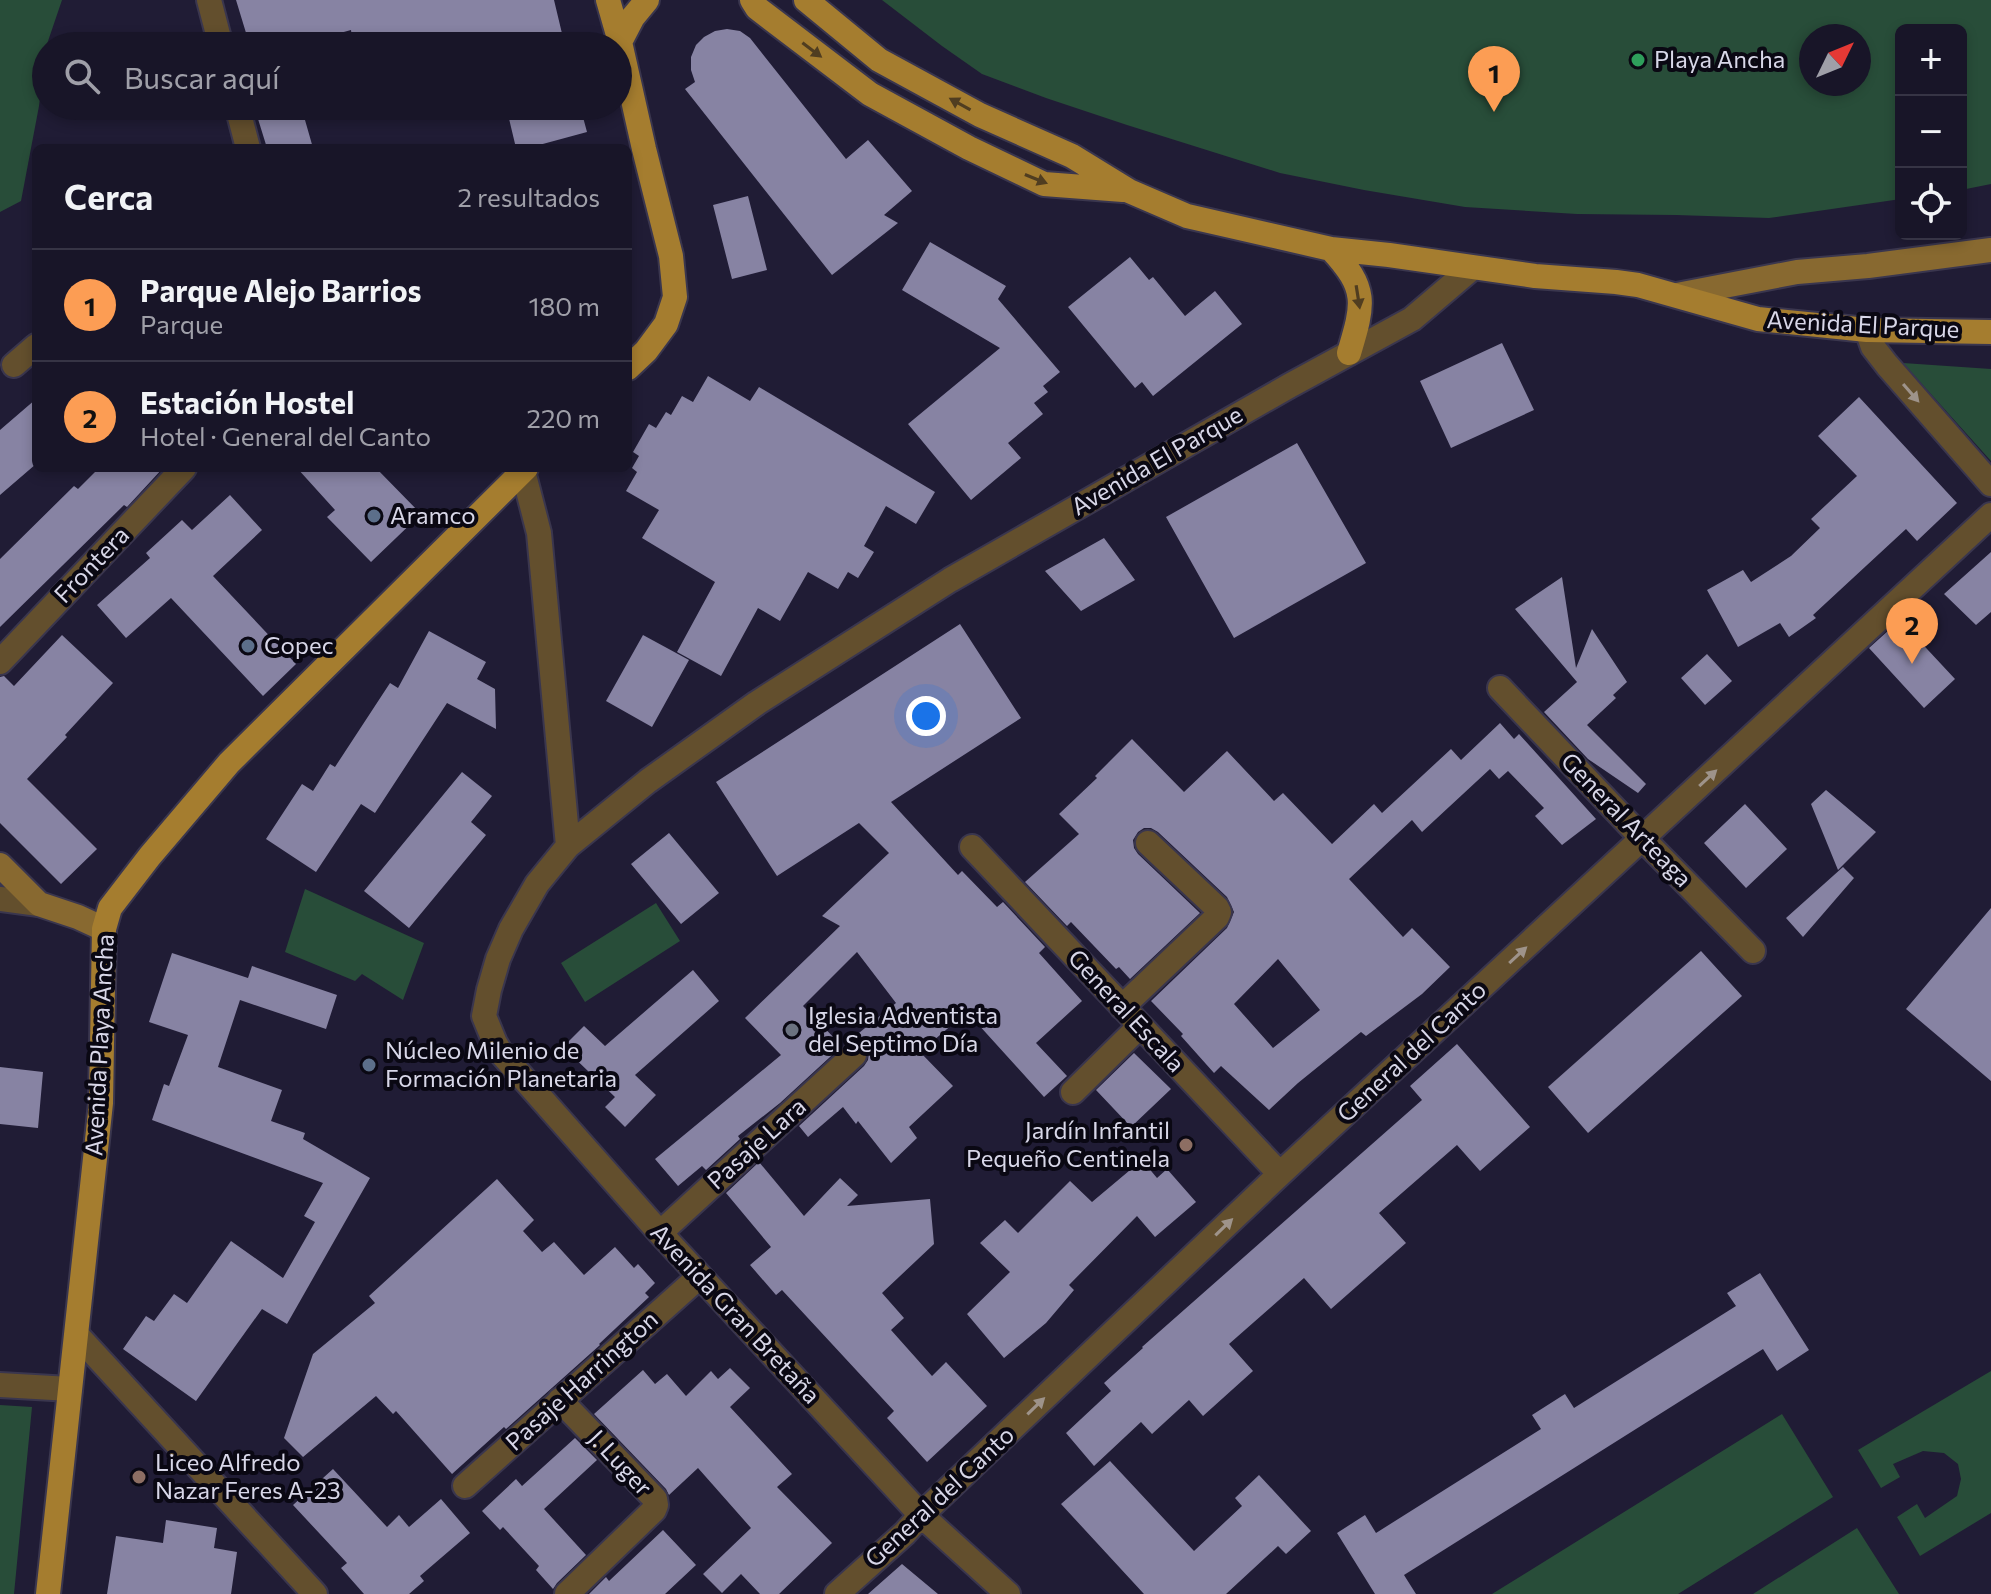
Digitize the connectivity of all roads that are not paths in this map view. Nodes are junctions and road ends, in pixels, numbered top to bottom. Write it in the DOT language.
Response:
graph roads {
  1 [pos="209,0"];
  2 [pos="608,0"];
  3 [pos="647,0"];
  4 [pos="752,0"];
  5 [pos="806,0"];
  6 [pos="217,32"];
  7 [pos="617,32"];
  8 [pos="625,32"];
  9 [pos="241,120"];
  10 [pos="631,120"];
  11 [pos="247,144"];
  12 [pos="636,151"];
  13 [pos="1129,191"];
  14 [pos="1331,249"];
  15 [pos="1991,250"];
  16 [pos="1472,268"];
  17 [pos="1677,295"];
  18 [pos="1867,330"];
  19 [pos="1991,332"];
  20 [pos="32,349"];
  21 [pos="1349,353"];
  22 [pos="632,364"];
  23 [pos="14,365"];
  24 [pos="180,472"];
  25 [pos="521,472"];
  26 [pos="525,472"];
  27 [pos="1991,484"];
  28 [pos="1991,515"];
  29 [pos="0,662"];
  30 [pos="1500,688"];
  31 [pos="1643,839"];
  32 [pos="1148,843"];
  33 [pos="568,846"];
  34 [pos="972,847"];
  35 [pos="0,865"];
  36 [pos="0,899"];
  37 [pos="39,904"];
  38 [pos="104,929"];
  39 [pos="1753,951"];
  40 [pos="1122,1007"];
  41 [pos="484,1016"];
  42 [pos="1140,1026"];
  43 [pos="854,1055"];
  44 [pos="1073,1092"];
  45 [pos="1280,1174"];
  46 [pos="660,1233"];
  47 [pos="700,1276"];
  48 [pos="77,1335"];
  49 [pos="0,1385"];
  50 [pos="70,1389"];
  51 [pos="560,1400"];
  52 [pos="465,1486"];
  53 [pos="921,1515"];
  54 [pos="48,1594"];
  55 [pos="315,1594"];
  56 [pos="567,1594"];
  57 [pos="837,1594"];
  58 [pos="1008,1594"];
  1 -- 6 [label="street"];
  2 -- 7 [label="main road"];
  3 -- 8 [label="main road"];
  4 -- 13 [label="main road, one-way"];
  13 -- 5 [label="main road, one-way"];
  9 -- 11 [label="street"];
  10 -- 12 [label="main road"];
  12 -- 22 [label="main road"];
  13 -- 14 [label="main road"];
  14 -- 16 [label="main road"];
  14 -- 21 [label="main road, one-way"];
  15 -- 17 [label="street"];
  16 -- 17 [label="main road, Avenida El Parque"];
  16 -- 21 [label="street, Avenida El Parque"];
  17 -- 18 [label="main road, Avenida El Parque"];
  18 -- 19 [label="main road, Avenida El Parque"];
  18 -- 27 [label="street, one-way"];
  20 -- 23 [label="street"];
  21 -- 33 [label="street, Avenida El Parque"];
  24 -- 29 [label="street, Frontera"];
  25 -- 38 [label="main road, Avenida Playa Ancha"];
  26 -- 33 [label="street"];
  31 -- 28 [label="street, General del Canto, one-way"];
  30 -- 31 [label="street, General Arteaga"];
  31 -- 39 [label="street, General Arteaga"];
  45 -- 31 [label="street, General del Canto, one-way"];
  32 -- 40 [label="street"];
  33 -- 41 [label="street, Avenida El Parque"];
  34 -- 40 [label="street, General Escala"];
  35 -- 37 [label="street"];
  36 -- 37 [label="street"];
  37 -- 38 [label="street"];
  38 -- 48 [label="main road, Avenida Playa Ancha"];
  40 -- 42 [label="street, General Escala"];
  41 -- 46 [label="street, Avenida Gran Bretaña"];
  42 -- 44 [label="street"];
  42 -- 45 [label="street, General Escala"];
  43 -- 46 [label="street, Pasaje Lara"];
  53 -- 45 [label="street, General del Canto, one-way"];
  46 -- 47 [label="street, Avenida Gran Bretaña"];
  47 -- 51 [label="street, Pasaje Harrington"];
  47 -- 53 [label="street, Avenida Gran Bretaña"];
  48 -- 50 [label="main road, Avenida Playa Ancha"];
  48 -- 55 [label="street"];
  49 -- 50 [label="street"];
  50 -- 54 [label="main road, Avenida Playa Ancha"];
  51 -- 52 [label="street, Pasaje Harrington"];
  51 -- 56 [label="street, J. Luger"];
  53 -- 57 [label="street, General del Canto"];
  53 -- 58 [label="street, Avenida Gran Bretaña"];
}
